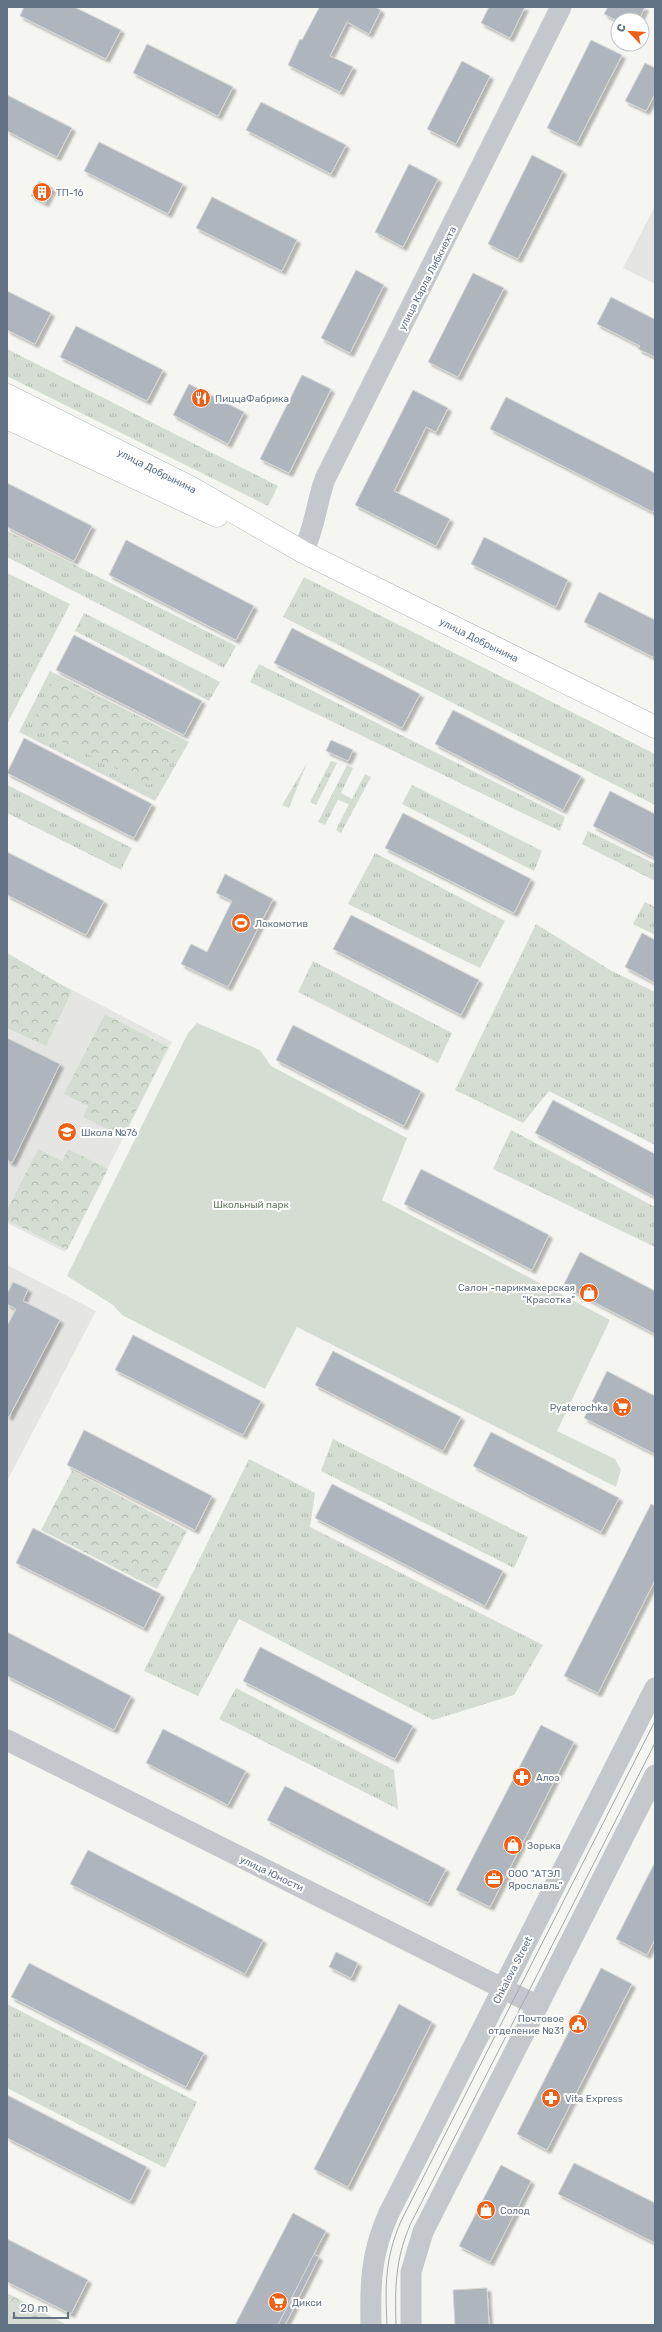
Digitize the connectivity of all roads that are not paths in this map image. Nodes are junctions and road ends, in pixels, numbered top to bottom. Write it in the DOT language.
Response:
graph roads {
  1 [pos="561,7"];
  2 [pos="7,395"];
  3 [pos="7,418"];
  4 [pos="186,495"];
  5 [pos="303,552"];
  6 [pos="655,727"];
  7 [pos="655,1688"];
  8 [pos="7,1740"];
  9 [pos="655,1775"];
  10 [pos="503,1988"];
  11 [pos="538,2006"];
  12 [pos="371,2325"];
  13 [pos="411,2325"];
  1 -- 5 [label="street, улица Карла Либкнехта"];
  2 -- 4 [label="main road, улица Добрынина"];
  3 -- 4 [label="main road, улица Добрынина"];
  4 -- 5 [label="main road, улица Добрынина"];
  5 -- 6 [label="main road, улица Добрынина"];
  7 -- 10 [label="street, Chkalova Street"];
  8 -- 10 [label="street, улица Юности"];
  9 -- 11 [label="street"];
  10 -- 11 [label="street, улица Юности"];
  10 -- 12 [label="street, Chkalova Street"];
  11 -- 13 [label="street"];
}
